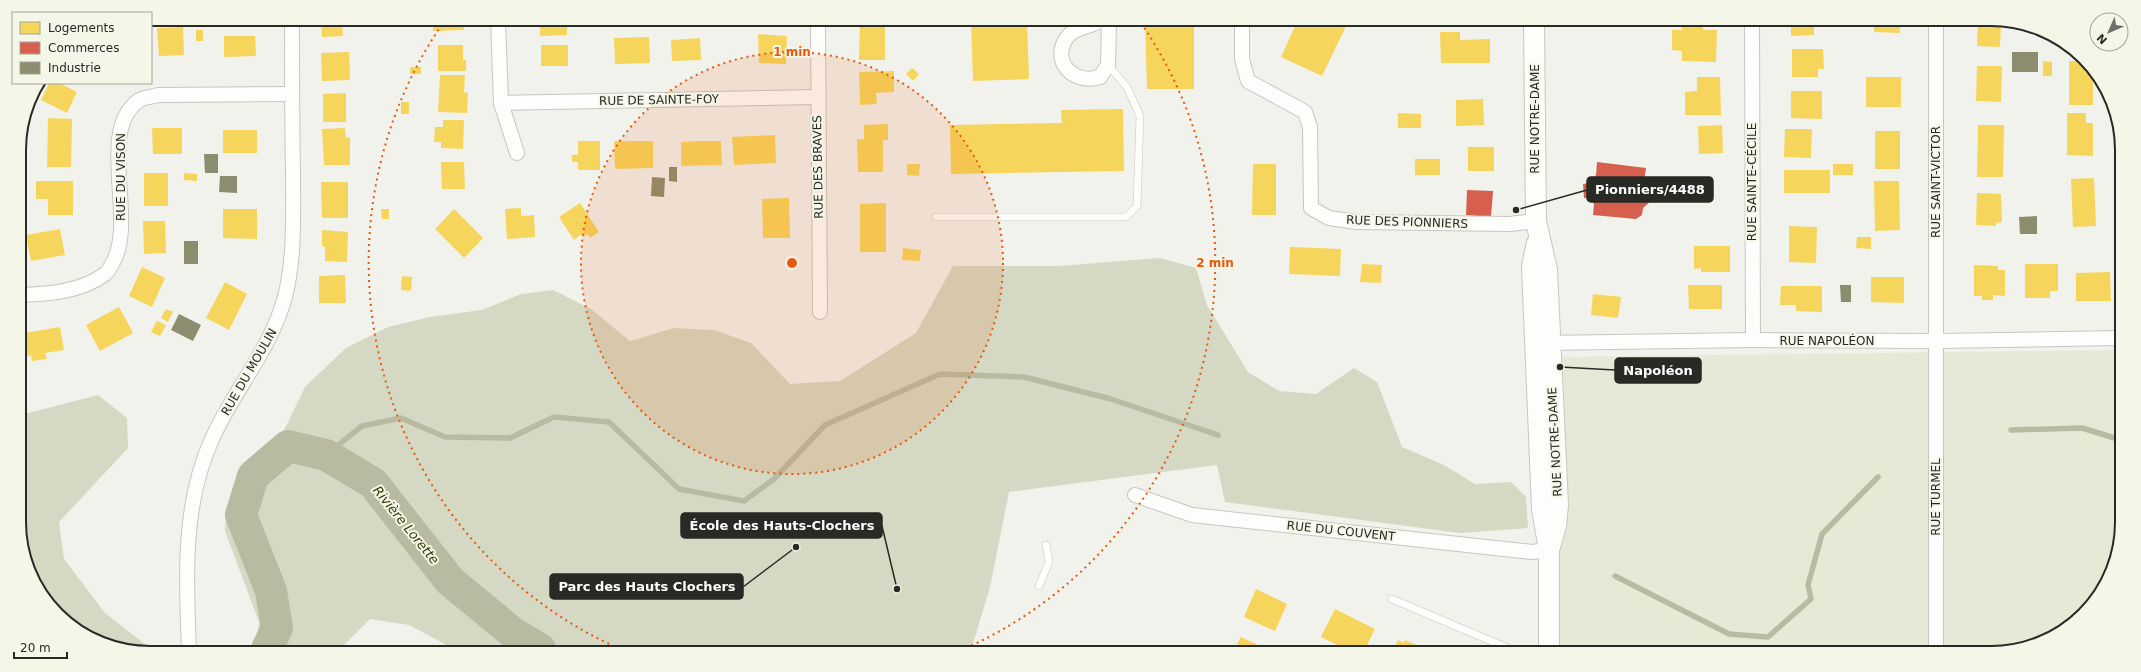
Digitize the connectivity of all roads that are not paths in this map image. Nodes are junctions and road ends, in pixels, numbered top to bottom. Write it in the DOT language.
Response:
graph roads {
  1 [pos="292,26"];
  2 [pos="498,26"];
  3 [pos="818,26"];
  4 [pos="1089,26"];
  5 [pos="1109,26"];
  6 [pos="1242,26"];
  7 [pos="1534,26"];
  8 [pos="1752,26"];
  9 [pos="1936,26"];
  10 [pos="1108,65"];
  11 [pos="292,94"];
  12 [pos="817,97"];
  13 [pos="501,103"];
  14 [pos="517,153"];
  15 [pos="936,216"];
  16 [pos="1537,230"];
  17 [pos="26,295"];
  18 [pos="820,312"];
  19 [pos="2115,338"];
  20 [pos="1753,340"];
  21 [pos="1937,341"];
  22 [pos="1543,342"];
  23 [pos="1135,495"];
  24 [pos="1046,546"];
  25 [pos="1549,550"];
  26 [pos="1039,586"];
  27 [pos="1392,599"];
  28 [pos="188,644"];
  29 [pos="1503,646"];
  30 [pos="1549,646"];
  31 [pos="1936,646"];
  1 -- 11 [label="street, RUE DU MOULIN"];
  2 -- 13 [label="street"];
  3 -- 12 [label="street, RUE DES BRAVES"];
  4 -- 10 [label="street"];
  5 -- 10 [label="street"];
  6 -- 16 [label="street, RUE DES PIONNIERS"];
  7 -- 16 [label="street, RUE NOTRE-DAME"];
  8 -- 20 [label="street, RUE SAINTE-CÉCILE"];
  9 -- 21 [label="street, RUE SAINT-VICTOR"];
  10 -- 15 [label="lane"];
  11 -- 17 [label="street, RUE DU VISON"];
  11 -- 28 [label="street, RUE DU MOULIN"];
  12 -- 13 [label="street, RUE DE SAINTE-FOY"];
  12 -- 18 [label="street, RUE DES BRAVES"];
  13 -- 14 [label="street"];
  16 -- 22 [label="street, RUE NOTRE-DAME"];
  19 -- 21 [label="street, RUE NAPOLÉON"];
  20 -- 21 [label="street, RUE NAPOLÉON"];
  20 -- 22 [label="street, RUE NAPOLÉON"];
  21 -- 31 [label="street, RUE TURMEL"];
  22 -- 25 [label="street, RUE NOTRE-DAME"];
  23 -- 25 [label="street, RUE DU COUVENT"];
  24 -- 26 [label="lane"];
  25 -- 30 [label="street, RUE NOTRE-DAME"];
  27 -- 29 [label="lane"];
}
